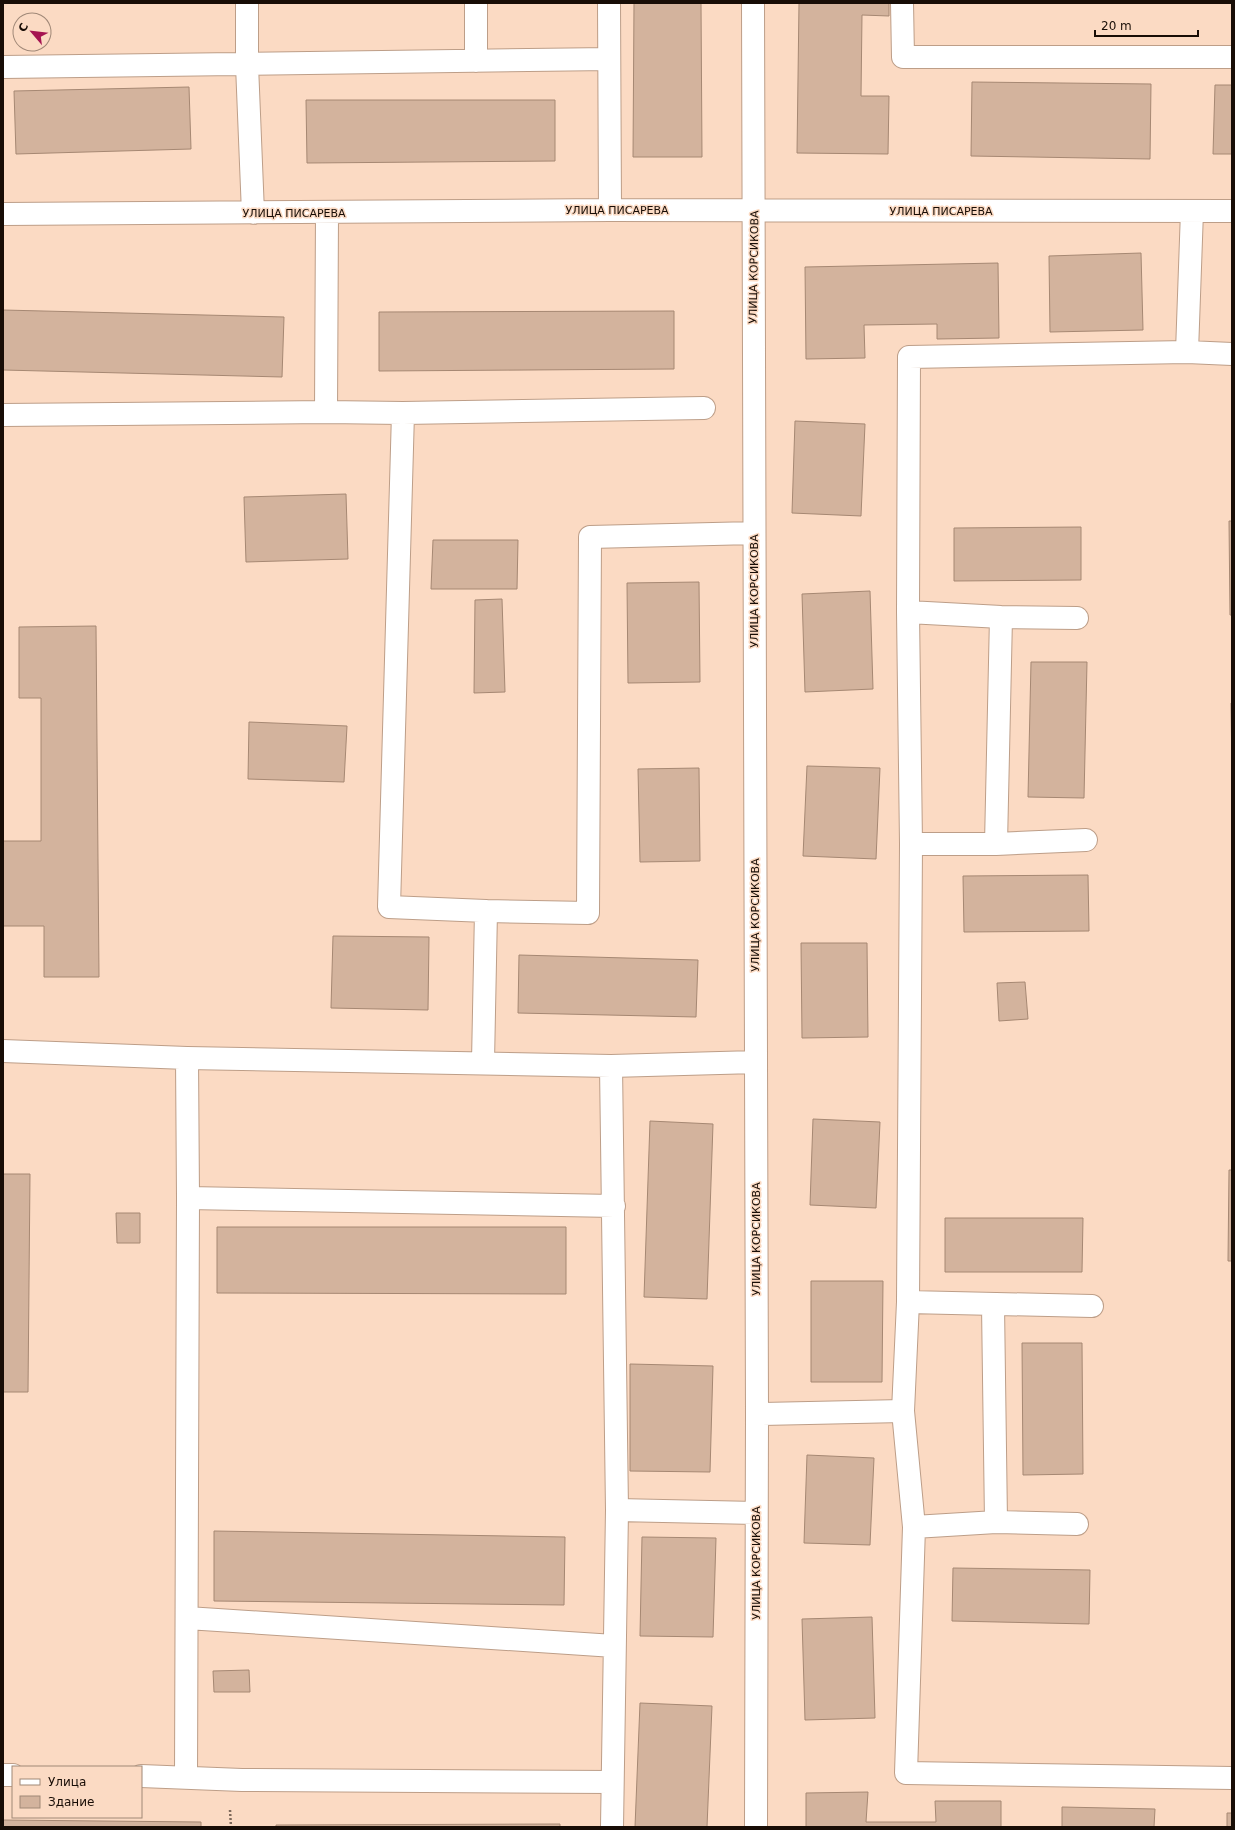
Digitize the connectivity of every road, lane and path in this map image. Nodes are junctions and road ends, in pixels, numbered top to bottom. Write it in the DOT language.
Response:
graph roads {
  1 [pos="246,3"];
  2 [pos="476,3"];
  3 [pos="609,3"];
  4 [pos="753,3"];
  5 [pos="902,3"];
  6 [pos="1232,57"];
  7 [pos="609,59"];
  8 [pos="476,61"];
  9 [pos="247,65"];
  10 [pos="3,67"];
  11 [pos="610,210"];
  12 [pos="755,211"];
  13 [pos="1192,211"];
  14 [pos="1232,211"];
  15 [pos="253,213"];
  16 [pos="327,213"];
  17 [pos="3,214"];
  18 [pos="1187,352"];
  19 [pos="1232,354"];
  20 [pos="704,408"];
  21 [pos="326,412"];
  22 [pos="403,413"];
  23 [pos="3,415"];
  24 [pos="754,533"];
  25 [pos="908,612"];
  26 [pos="1001,617"];
  27 [pos="1077,618"];
  28 [pos="1086,840"];
  29 [pos="911,844"];
  30 [pos="996,844"];
  31 [pos="486,911"];
  32 [pos="3,1051"];
  33 [pos="187,1058"];
  34 [pos="483,1062"];
  35 [pos="756,1062"];
  36 [pos="611,1066"];
  37 [pos="188,1198"];
  38 [pos="614,1206"];
  39 [pos="908,1302"];
  40 [pos="993,1305"];
  41 [pos="1092,1306"];
  42 [pos="903,1411"];
  43 [pos="757,1414"];
  44 [pos="617,1510"];
  45 [pos="756,1513"];
  46 [pos="996,1522"];
  47 [pos="1077,1524"];
  48 [pos="914,1527"];
  49 [pos="187,1618"];
  50 [pos="614,1646"];
  51 [pos="142,1776"];
  52 [pos="186,1777"];
  53 [pos="1232,1778"];
  54 [pos="612,1782"];
  55 [pos="612,1827"];
  56 [pos="756,1827"];
  1 -- 9 [label="street"];
  2 -- 8 [label="street"];
  3 -- 7 [label="street"];
  4 -- 12 [label="street, УЛИЦА КОРСИКОВА"];
  5 -- 6 [label="street"];
  7 -- 8 [label="street"];
  7 -- 11 [label="street"];
  8 -- 9 [label="street"];
  9 -- 10 [label="street"];
  9 -- 15 [label="street"];
  11 -- 12 [label="street, УЛИЦА ПИСАРЕВА"];
  11 -- 16 [label="street, УЛИЦА ПИСАРЕВА"];
  12 -- 13 [label="street, УЛИЦА ПИСАРЕВА"];
  12 -- 24 [label="street, УЛИЦА КОРСИКОВА"];
  13 -- 14 [label="street, УЛИЦА ПИСАРЕВА"];
  13 -- 18 [label="street"];
  15 -- 16 [label="street, УЛИЦА ПИСАРЕВА"];
  15 -- 17 [label="street, УЛИЦА ПИСАРЕВА"];
  16 -- 21 [label="street"];
  18 -- 19 [label="street"];
  18 -- 25 [label="street"];
  20 -- 22 [label="street"];
  21 -- 22 [label="street"];
  21 -- 23 [label="street"];
  22 -- 31 [label="street"];
  24 -- 31 [label="street"];
  24 -- 35 [label="street, УЛИЦА КОРСИКОВА"];
  25 -- 26 [label="street"];
  25 -- 29 [label="street"];
  26 -- 27 [label="street"];
  26 -- 30 [label="street"];
  28 -- 30 [label="street"];
  29 -- 30 [label="street"];
  29 -- 39 [label="street"];
  31 -- 34 [label="street"];
  32 -- 33 [label="street"];
  33 -- 34 [label="street"];
  33 -- 37 [label="street"];
  34 -- 36 [label="street"];
  35 -- 36 [label="street"];
  35 -- 43 [label="street, УЛИЦА КОРСИКОВА"];
  36 -- 38 [label="street"];
  37 -- 38 [label="street"];
  37 -- 49 [label="street"];
  38 -- 44 [label="street"];
  39 -- 40 [label="street"];
  39 -- 42 [label="street"];
  40 -- 41 [label="street"];
  40 -- 46 [label="street"];
  42 -- 43 [label="street"];
  42 -- 48 [label="street"];
  43 -- 45 [label="street, УЛИЦА КОРСИКОВА"];
  44 -- 45 [label="street"];
  44 -- 50 [label="street"];
  45 -- 56 [label="street, УЛИЦА КОРСИКОВА"];
  46 -- 47 [label="street"];
  46 -- 48 [label="street"];
  48 -- 53 [label="street"];
  49 -- 50 [label="street"];
  49 -- 52 [label="street"];
  50 -- 54 [label="street"];
  51 -- 52 [label="street"];
  52 -- 54 [label="street"];
  54 -- 55 [label="street"];
}
